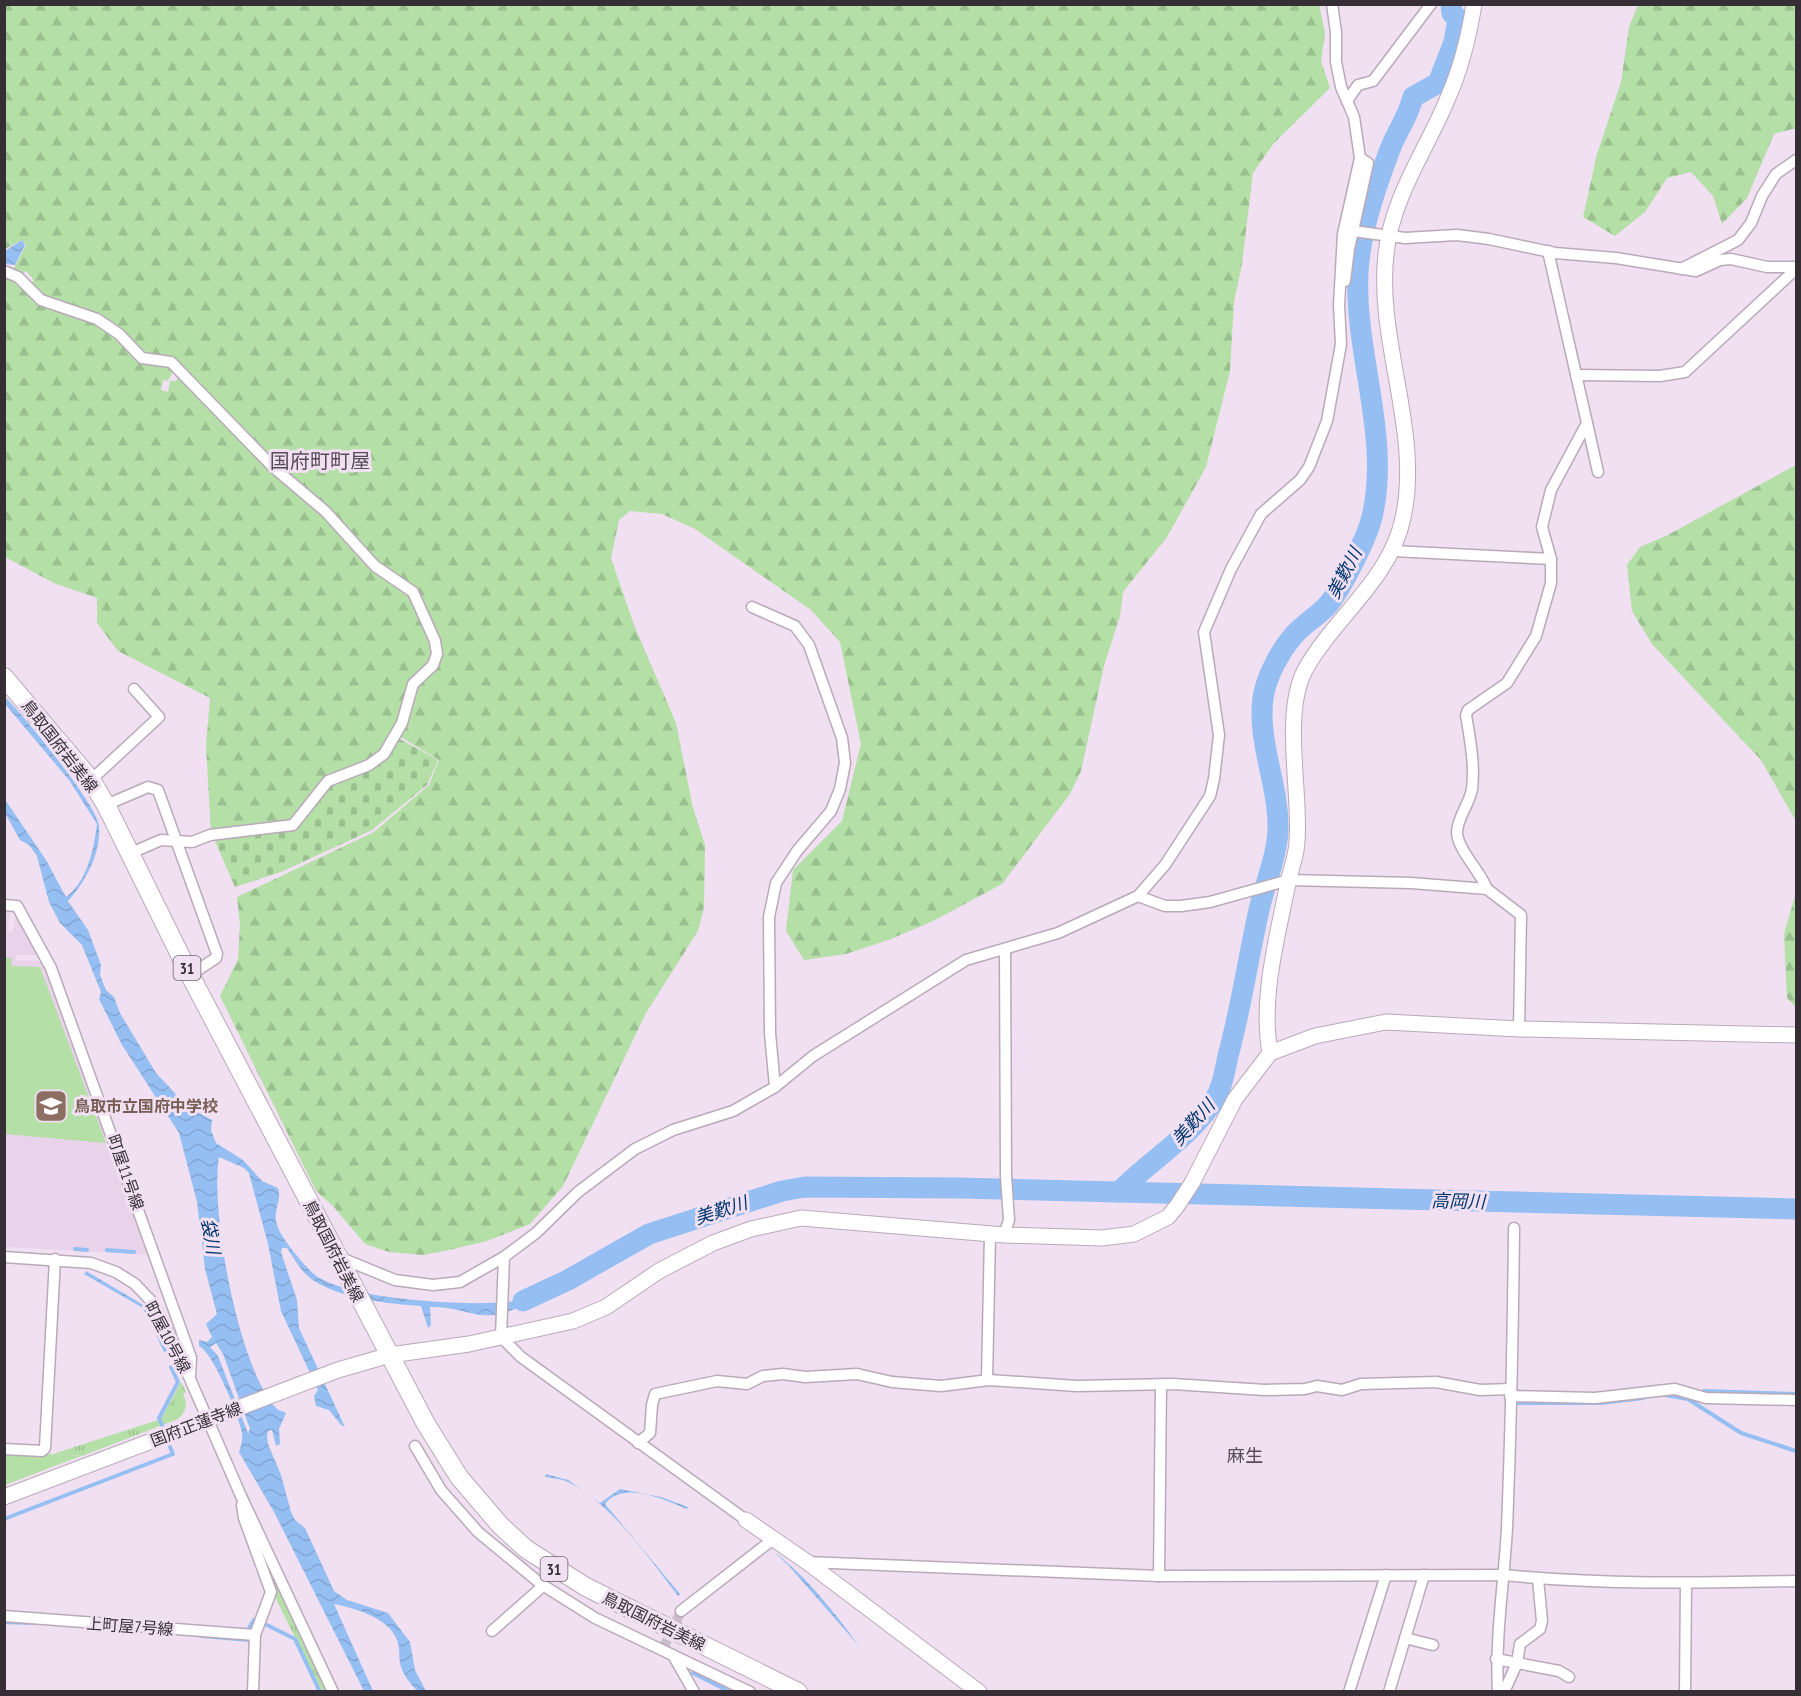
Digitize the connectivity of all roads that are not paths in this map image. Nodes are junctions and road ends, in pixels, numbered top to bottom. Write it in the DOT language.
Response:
graph roads {
  1 [pos="1332,4"];
  2 [pos="1431,4"];
  3 [pos="1474,4"];
  4 [pos="1347,101"];
  5 [pos="1360,158"];
  6 [pos="1797,160"];
  7 [pos="1356,232"];
  8 [pos="1385,235"];
  9 [pos="1548,251"];
  10 [pos="1797,268"];
  11 [pos="1680,269"];
  12 [pos="4,271"];
  13 [pos="1339,301"];
  14 [pos="1576,375"];
  15 [pos="1587,423"];
  16 [pos="1598,472"];
  17 [pos="1393,551"];
  18 [pos="1551,559"];
  19 [pos="752,608"];
  20 [pos="4,677"];
  21 [pos="134,689"];
  22 [pos="91,780"];
  23 [pos="106,805"];
  24 [pos="177,840"];
  25 [pos="131,853"];
  26 [pos="1289,880"];
  27 [pos="1487,889"];
  28 [pos="1138,896"];
  29 [pos="4,905"];
  30 [pos="1005,950"];
  31 [pos="190,975"];
  32 [pos="1519,1029"];
  33 [pos="1797,1035"];
  34 [pos="1270,1053"];
  35 [pos="775,1087"];
  36 [pos="1514,1228"];
  37 [pos="997,1235"];
  38 [pos="4,1257"];
  39 [pos="504,1257"];
  40 [pos="337,1258"];
  41 [pos="55,1259"];
  42 [pos="501,1337"];
  43 [pos="390,1355"];
  44 [pos="189,1377"];
  45 [pos="987,1380"];
  46 [pos="1161,1384"];
  47 [pos="1510,1392"];
  48 [pos="1797,1400"];
  49 [pos="208,1418"];
  50 [pos="638,1443"];
  51 [pos="415,1446"];
  52 [pos="4,1449"];
  53 [pos="241,1496"];
  54 [pos="4,1497"];
  55 [pos="746,1520"];
  56 [pos="772,1540"];
  57 [pos="807,1562"];
  58 [pos="1386,1575"];
  59 [pos="1424,1575"];
  60 [pos="1504,1575"];
  61 [pos="1159,1576"];
  62 [pos="1538,1579"];
  63 [pos="1797,1581"];
  64 [pos="1686,1583"];
  65 [pos="543,1586"];
  66 [pos="681,1611"];
  67 [pos="4,1616"];
  68 [pos="492,1631"];
  69 [pos="255,1635"];
  70 [pos="1405,1638"];
  71 [pos="1433,1645"];
  72 [pos="673,1654"];
  73 [pos="1497,1659"];
  74 [pos="1517,1663"];
  75 [pos="1569,1677"];
  76 [pos="253,1692"];
  77 [pos="333,1692"];
  78 [pos="694,1692"];
  79 [pos="750,1692"];
  80 [pos="798,1692"];
  81 [pos="979,1692"];
  82 [pos="1349,1692"];
  83 [pos="1389,1692"];
  84 [pos="1498,1692"];
  85 [pos="1504,1692"];
  86 [pos="1686,1692"];
  1 -- 4 [label="street"];
  2 -- 4 [label="street"];
  3 -- 8 [label="street"];
  4 -- 5 [label="street"];
  5 -- 7 [label="street"];
  5 -- 13 [label="street"];
  6 -- 11 [label="street"];
  7 -- 8 [label="street"];
  7 -- 13 [label="street"];
  8 -- 9 [label="street"];
  8 -- 17 [label="street"];
  9 -- 11 [label="street"];
  9 -- 14 [label="street"];
  10 -- 11 [label="street"];
  10 -- 14 [label="street"];
  12 -- 24 [label="street"];
  13 -- 28 [label="street"];
  14 -- 15 [label="street"];
  15 -- 16 [label="street"];
  15 -- 18 [label="street"];
  17 -- 18 [label="street"];
  17 -- 26 [label="street"];
  18 -- 27 [label="street"];
  19 -- 35 [label="street"];
  20 -- 22 [label="main road, 鳥取国府岩美線 / 31"];
  21 -- 22 [label="street"];
  22 -- 23 [label="main road, 鳥取国府岩美線 / 31"];
  23 -- 24 [label="street"];
  23 -- 25 [label="main road, 鳥取国府岩美線 / 31"];
  24 -- 25 [label="street"];
  24 -- 31 [label="street"];
  25 -- 31 [label="main road, 鳥取国府岩美線 / 31"];
  26 -- 27 [label="street"];
  26 -- 28 [label="street"];
  26 -- 34 [label="street"];
  27 -- 32 [label="street"];
  28 -- 30 [label="street"];
  29 -- 44 [label="street, 町屋11号線"];
  30 -- 35 [label="street"];
  30 -- 37 [label="street"];
  31 -- 40 [label="main road, 鳥取国府岩美線 / 31"];
  32 -- 33 [label="street"];
  32 -- 34 [label="street"];
  34 -- 37 [label="street, 国府正蓮寺線"];
  35 -- 39 [label="street"];
  36 -- 47 [label="street"];
  37 -- 42 [label="street, 国府正蓮寺線"];
  37 -- 45 [label="street"];
  38 -- 41 [label="street, 町屋10号線"];
  39 -- 40 [label="street"];
  39 -- 42 [label="street"];
  40 -- 43 [label="main road, 鳥取国府岩美線 / 31"];
  41 -- 44 [label="street, 町屋10号線"];
  41 -- 52 [label="street"];
  42 -- 43 [label="street, 国府正蓮寺線"];
  42 -- 50 [label="street"];
  43 -- 49 [label="street, 国府正蓮寺線"];
  43 -- 80 [label="main road, 鳥取国府岩美線 / 31"];
  44 -- 49 [label="street, 町屋10号線"];
  45 -- 46 [label="street"];
  45 -- 50 [label="street"];
  46 -- 47 [label="street"];
  46 -- 61 [label="street"];
  47 -- 48 [label="street"];
  47 -- 60 [label="street"];
  49 -- 53 [label="street, 町屋10号線"];
  49 -- 54 [label="street, 国府正蓮寺線"];
  50 -- 55 [label="street"];
  51 -- 65 [label="street"];
  53 -- 69 [label="street"];
  53 -- 77 [label="street"];
  55 -- 56 [label="street"];
  56 -- 57 [label="street"];
  56 -- 66 [label="street"];
  57 -- 61 [label="street"];
  57 -- 81 [label="street"];
  58 -- 59 [label="street"];
  58 -- 61 [label="street"];
  58 -- 82 [label="street"];
  59 -- 60 [label="street"];
  59 -- 70 [label="street"];
  60 -- 62 [label="street"];
  60 -- 73 [label="street"];
  62 -- 64 [label="street"];
  62 -- 74 [label="street"];
  63 -- 64 [label="street"];
  64 -- 86 [label="street"];
  65 -- 68 [label="street"];
  65 -- 72 [label="street"];
  67 -- 69 [label="street, 上町屋7号線"];
  69 -- 76 [label="street"];
  70 -- 71 [label="street"];
  70 -- 83 [label="street"];
  72 -- 78 [label="street"];
  72 -- 79 [label="street"];
  73 -- 74 [label="street"];
  73 -- 84 [label="street"];
  74 -- 75 [label="street"];
  74 -- 85 [label="street"];
}
